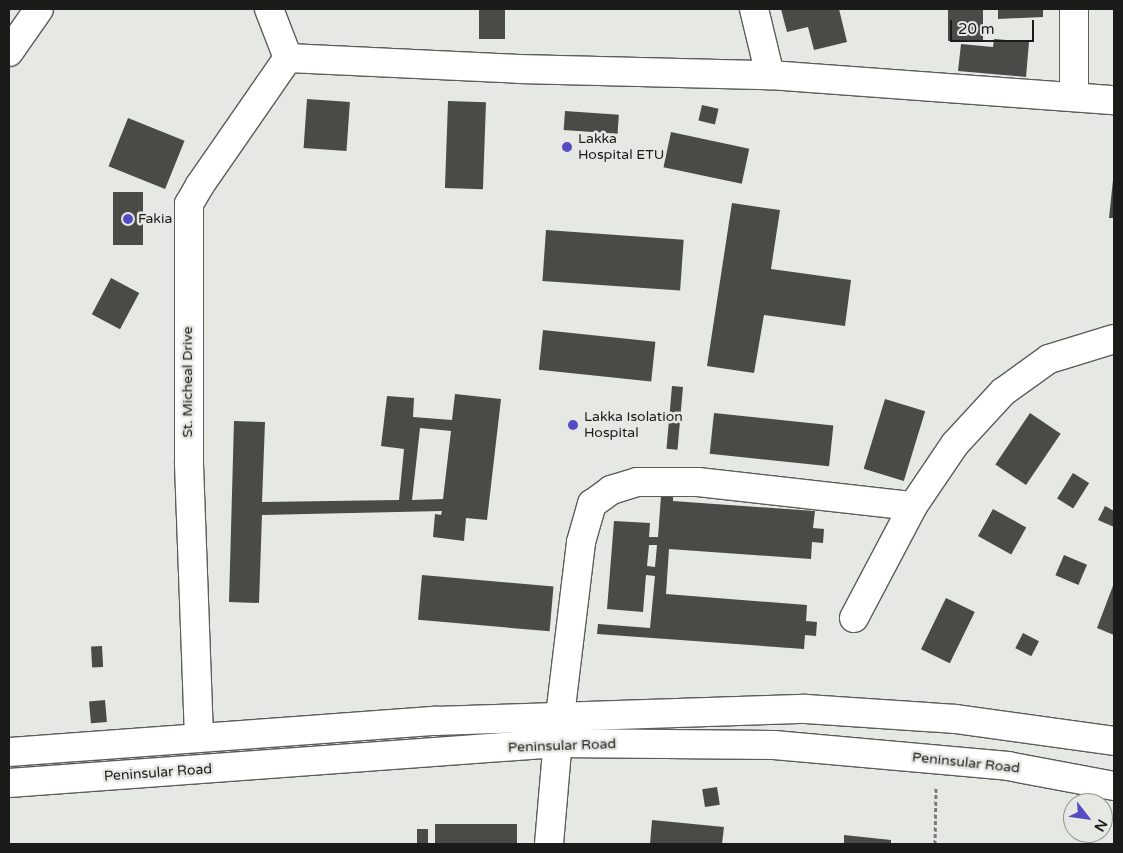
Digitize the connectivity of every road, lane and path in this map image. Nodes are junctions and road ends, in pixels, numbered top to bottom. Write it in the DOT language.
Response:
graph roads {
  1 [pos="39,9"];
  2 [pos="269,9"];
  3 [pos="754,9"];
  4 [pos="1074,9"];
  5 [pos="9,52"];
  6 [pos="288,58"];
  7 [pos="770,75"];
  8 [pos="1074,95"];
  9 [pos="1114,100"];
  10 [pos="1114,339"];
  11 [pos="913,506"];
  12 [pos="854,618"];
  13 [pos="560,716"];
  14 [pos="199,737"];
  15 [pos="1114,741"];
  16 [pos="558,744"];
  17 [pos="9,752"];
  18 [pos="937,761"];
  19 [pos="9,783"];
  20 [pos="1114,786"];
  21 [pos="549,844"];
  22 [pos="935,844"];
  1 -- 5 [label="street"];
  2 -- 6 [label="street"];
  3 -- 7 [label="street"];
  4 -- 8 [label="street"];
  6 -- 7 [label="street"];
  6 -- 14 [label="street, St. Micheal Drive"];
  7 -- 8 [label="street"];
  8 -- 9 [label="street"];
  10 -- 11 [label="street"];
  11 -- 12 [label="street"];
  11 -- 13 [label="street"];
  13 -- 14 [label="street"];
  13 -- 15 [label="street"];
  13 -- 16 [label="street"];
  14 -- 17 [label="street"];
  16 -- 18 [label="street, Peninsular Road"];
  16 -- 19 [label="street, Peninsular Road"];
  16 -- 21 [label="street"];
  18 -- 20 [label="street, Peninsular Road"];
  18 -- 22 [label="path"];
}
